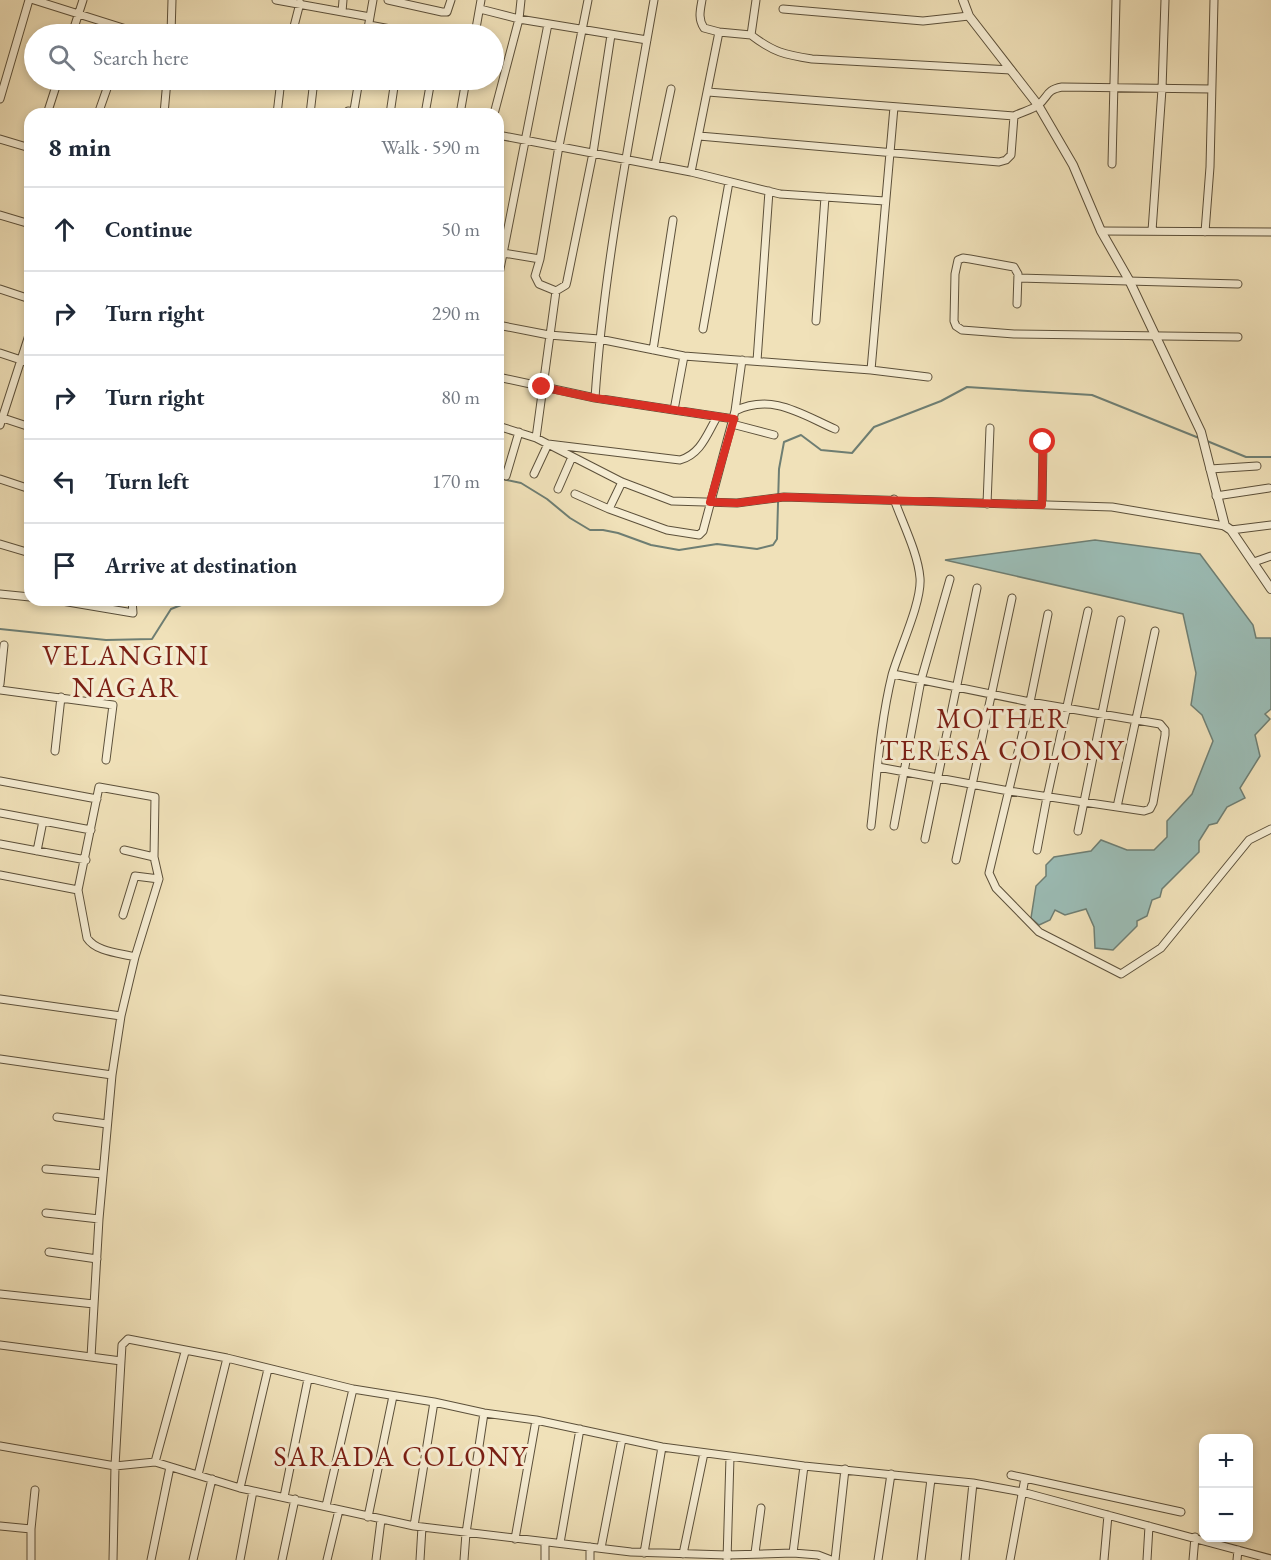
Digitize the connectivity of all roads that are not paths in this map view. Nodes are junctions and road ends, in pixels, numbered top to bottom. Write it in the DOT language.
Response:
graph roads {
  1 [pos="29,0"];
  2 [pos="34,0"];
  3 [pos="83,0"];
  4 [pos="172,0"];
  5 [pos="276,0"];
  6 [pos="343,0"];
  7 [pos="373,0"];
  8 [pos="388,0"];
  9 [pos="451,0"];
  10 [pos="481,0"];
  11 [pos="521,0"];
  12 [pos="588,0"];
  13 [pos="654,0"];
  14 [pos="702,0"];
  15 [pos="756,0"];
  16 [pos="963,0"];
  17 [pos="1116,0"];
  18 [pos="1165,0"];
  19 [pos="1214,0"];
  20 [pos="300,2"];
  21 [pos="480,9"];
  22 [pos="783,9"];
  23 [pos="342,12"];
  24 [pos="78,14"];
  25 [pos="969,16"];
  26 [pos="370,17"];
  27 [pos="519,19"];
  28 [pos="75,24"];
  29 [pos="104,24"];
  30 [pos="171,24"];
  31 [pos="294,24"];
  32 [pos="369,24"];
  33 [pos="477,24"];
  34 [pos="548,24"];
  35 [pos="581,30"];
  36 [pos="719,32"];
  37 [pos="611,35"];
  38 [pos="751,35"];
  39 [pos="647,40"];
  40 [pos="1011,69"];
  41 [pos="504,76"];
  42 [pos="671,88"];
  43 [pos="1114,88"];
  44 [pos="1162,88"];
  45 [pos="1211,89"];
  46 [pos="55,90"];
  47 [pos="106,90"];
  48 [pos="166,90"];
  49 [pos="280,90"];
  50 [pos="313,90"];
  51 [pos="356,90"];
  52 [pos="394,90"];
  53 [pos="429,90"];
  54 [pos="464,90"];
  55 [pos="500,90"];
  56 [pos="708,92"];
  57 [pos="0,99"];
  58 [pos="1038,105"];
  59 [pos="894,107"];
  60 [pos="49,108"];
  61 [pos="100,108"];
  62 [pos="165,108"];
  63 [pos="278,108"];
  64 [pos="311,108"];
  65 [pos="351,108"];
  66 [pos="391,108"];
  67 [pos="426,108"];
  68 [pos="461,108"];
  69 [pos="496,108"];
  70 [pos="1014,116"];
  71 [pos="504,136"];
  72 [pos="699,136"];
  73 [pos="0,139"];
  74 [pos="524,141"];
  75 [pos="24,146"];
  76 [pos="559,146"];
  77 [pos="593,153"];
  78 [pos="889,153"];
  79 [pos="626,159"];
  80 [pos="1112,164"];
  81 [pos="655,165"];
  82 [pos="692,172"];
  83 [pos="729,182"];
  84 [pos="769,191"];
  85 [pos="825,197"];
  86 [pos="885,201"];
  87 [pos="0,215"];
  88 [pos="673,220"];
  89 [pos="24,222"];
  90 [pos="1101,231"];
  91 [pos="1152,231"];
  92 [pos="1205,232"];
  93 [pos="1271,232"];
  94 [pos="504,248"];
  95 [pos="504,253"];
  96 [pos="540,259"];
  97 [pos="1018,278"];
  98 [pos="1129,280"];
  99 [pos="1238,284"];
  100 [pos="0,289"];
  101 [pos="556,291"];
  102 [pos="24,297"];
  103 [pos="1017,304"];
  104 [pos="816,321"];
  105 [pos="504,326"];
  106 [pos="703,329"];
  107 [pos="549,335"];
  108 [pos="1154,335"];
  109 [pos="1238,337"];
  110 [pos="599,339"];
  111 [pos="653,350"];
  112 [pos="24,351"];
  113 [pos="0,353"];
  114 [pos="684,356"];
  115 [pos="21,360"];
  116 [pos="742,360"];
  117 [pos="24,361"];
  118 [pos="758,361"];
  119 [pos="871,370"];
  120 [pos="928,377"];
  121 [pos="504,378"];
  122 [pos="542,387"];
  123 [pos="595,398"];
  124 [pos="674,410"];
  125 [pos="735,411"];
  126 [pos="717,417"];
  127 [pos="1,420"];
  128 [pos="733,421"];
  129 [pos="24,426"];
  130 [pos="504,428"];
  131 [pos="990,428"];
  132 [pos="835,429"];
  133 [pos="519,432"];
  134 [pos="774,435"];
  135 [pos="536,438"];
  136 [pos="1043,442"];
  137 [pos="548,444"];
  138 [pos="572,457"];
  139 [pos="1257,466"];
  140 [pos="1210,469"];
  141 [pos="534,474"];
  142 [pos="506,476"];
  143 [pos="0,479"];
  144 [pos="622,482"];
  145 [pos="24,487"];
  146 [pos="1269,488"];
  147 [pos="558,489"];
  148 [pos="575,494"];
  149 [pos="1216,496"];
  150 [pos="894,499"];
  151 [pos="710,502"];
  152 [pos="987,504"];
  153 [pos="1042,505"];
  154 [pos="609,509"];
  155 [pos="1271,525"];
  156 [pos="1228,528"];
  157 [pos="0,544"];
  158 [pos="24,551"];
  159 [pos="1271,556"];
  160 [pos="1254,562"];
  161 [pos="950,579"];
  162 [pos="977,588"];
  163 [pos="1271,588"];
  164 [pos="0,594"];
  165 [pos="24,596"];
  166 [pos="1012,598"];
  167 [pos="92,606"];
  168 [pos="132,606"];
  169 [pos="1088,611"];
  170 [pos="1048,614"];
  171 [pos="1121,620"];
  172 [pos="1155,631"];
  173 [pos="4,645"];
  174 [pos="893,674"];
  175 [pos="921,680"];
  176 [pos="0,684"];
  177 [pos="956,687"];
  178 [pos="0,690"];
  179 [pos="990,694"];
  180 [pos="62,697"];
  181 [pos="1030,702"];
  182 [pos="1067,708"];
  183 [pos="1101,715"];
  184 [pos="1136,721"];
  185 [pos="55,751"];
  186 [pos="106,760"];
  187 [pos="878,767"];
  188 [pos="904,772"];
  189 [pos="937,778"];
  190 [pos="0,782"];
  191 [pos="972,784"];
  192 [pos="1009,791"];
  193 [pos="1047,797"];
  194 [pos="97,800"];
  195 [pos="1084,803"];
  196 [pos="1117,807"];
  197 [pos="0,813"];
  198 [pos="44,821"];
  199 [pos="871,826"];
  200 [pos="894,826"];
  201 [pos="1271,829"];
  202 [pos="91,830"];
  203 [pos="1078,831"];
  204 [pos="925,840"];
  205 [pos="0,844"];
  206 [pos="124,850"];
  207 [pos="1037,850"];
  208 [pos="38,851"];
  209 [pos="154,857"];
  210 [pos="86,860"];
  211 [pos="956,860"];
  212 [pos="0,875"];
  213 [pos="159,879"];
  214 [pos="78,890"];
  215 [pos="123,915"];
  216 [pos="135,957"];
  217 [pos="0,999"];
  218 [pos="121,1016"];
  219 [pos="0,1059"];
  220 [pos="112,1075"];
  221 [pos="57,1117"];
  222 [pos="107,1124"];
  223 [pos="46,1169"];
  224 [pos="103,1174"];
  225 [pos="46,1213"];
  226 [pos="99,1219"];
  227 [pos="49,1252"];
  228 [pos="97,1259"];
  229 [pos="0,1294"];
  230 [pos="94,1304"];
  231 [pos="0,1345"];
  232 [pos="185,1352"];
  233 [pos="91,1357"];
  234 [pos="227,1358"];
  235 [pos="121,1361"];
  236 [pos="268,1369"];
  237 [pos="308,1379"];
  238 [pos="353,1389"];
  239 [pos="393,1396"];
  240 [pos="434,1402"];
  241 [pos="484,1413"];
  242 [pos="536,1420"];
  243 [pos="580,1429"];
  244 [pos="622,1439"];
  245 [pos="0,1446"];
  246 [pos="662,1447"];
  247 [pos="704,1453"];
  248 [pos="729,1457"];
  249 [pos="155,1462"];
  250 [pos="115,1466"];
  251 [pos="804,1466"];
  252 [pos="170,1467"];
  253 [pos="845,1469"];
  254 [pos="891,1474"];
  255 [pos="198,1475"];
  256 [pos="1011,1475"];
  257 [pos="1025,1478"];
  258 [pos="212,1479"];
  259 [pos="931,1479"];
  260 [pos="973,1483"];
  261 [pos="240,1488"];
  262 [pos="35,1490"];
  263 [pos="253,1491"];
  264 [pos="1022,1492"];
  265 [pos="284,1497"];
  266 [pos="295,1499"];
  267 [pos="326,1506"];
  268 [pos="761,1508"];
  269 [pos="339,1510"];
  270 [pos="1181,1512"];
  271 [pos="1108,1515"];
  272 [pos="368,1517"];
  273 [pos="381,1520"];
  274 [pos="0,1526"];
  275 [pos="1149,1526"];
  276 [pos="418,1527"];
  277 [pos="31,1528"];
  278 [pos="466,1533"];
  279 [pos="1195,1537"];
  280 [pos="515,1539"];
  281 [pos="546,1542"];
  282 [pos="560,1543"];
  283 [pos="590,1547"];
  284 [pos="601,1548"];
  285 [pos="1238,1550"];
  286 [pos="644,1553"];
  287 [pos="754,1553"];
  288 [pos="793,1553"];
  289 [pos="631,1556"];
  290 [pos="677,1556"];
  291 [pos="727,1557"];
  292 [pos="776,1557"];
  293 [pos="818,1558"];
  294 [pos="1271,1559"];
  295 [pos="31,1560"];
  296 [pos="113,1560"];
  297 [pos="151,1560"];
  298 [pos="193,1560"];
  299 [pos="240,1560"];
  300 [pos="282,1560"];
  301 [pos="327,1560"];
  302 [pos="376,1560"];
  303 [pos="420,1560"];
  304 [pos="464,1560"];
  305 [pos="545,1560"];
  306 [pos="590,1560"];
  307 [pos="833,1560"];
  308 [pos="878,1560"];
  309 [pos="921,1560"];
  310 [pos="965,1560"];
  311 [pos="1010,1560"];
  312 [pos="1104,1560"];
  313 [pos="1147,1560"];
  314 [pos="1192,1560"];
  315 [pos="1237,1560"];
  1 -- 57 [label="street"];
  2 -- 24 [label="street"];
  3 -- 24 [label="street"];
  4 -- 30 [label="street"];
  5 -- 20 [label="street"];
  6 -- 23 [label="street"];
  7 -- 26 [label="street"];
  8 -- 9 [label="street"];
  10 -- 21 [label="street"];
  11 -- 27 [label="street"];
  12 -- 35 [label="street"];
  13 -- 39 [label="street"];
  14 -- 36 [label="street"];
  15 -- 38 [label="street"];
  16 -- 25 [label="street"];
  17 -- 43 [label="street"];
  18 -- 44 [label="street"];
  19 -- 45 [label="street"];
  20 -- 23 [label="street"];
  20 -- 31 [label="street"];
  21 -- 27 [label="street"];
  21 -- 33 [label="street"];
  22 -- 25 [label="street"];
  23 -- 26 [label="street"];
  24 -- 28 [label="street"];
  24 -- 29 [label="street"];
  25 -- 40 [label="street"];
  26 -- 32 [label="street"];
  27 -- 34 [label="street"];
  27 -- 41 [label="street"];
  34 -- 35 [label="street"];
  34 -- 74 [label="street"];
  35 -- 37 [label="street"];
  35 -- 76 [label="street"];
  36 -- 38 [label="street"];
  36 -- 56 [label="street"];
  37 -- 39 [label="street"];
  37 -- 77 [label="street"];
  38 -- 40 [label="street"];
  39 -- 79 [label="street"];
  40 -- 58 [label="street"];
  42 -- 81 [label="street"];
  43 -- 44 [label="street"];
  43 -- 58 [label="street"];
  43 -- 80 [label="street"];
  44 -- 45 [label="street"];
  44 -- 91 [label="street"];
  45 -- 92 [label="street"];
  46 -- 60 [label="street"];
  47 -- 61 [label="street"];
  48 -- 62 [label="street"];
  49 -- 63 [label="street"];
  50 -- 64 [label="street"];
  51 -- 65 [label="street"];
  52 -- 66 [label="street"];
  53 -- 67 [label="street"];
  54 -- 68 [label="street"];
  55 -- 69 [label="street"];
  56 -- 59 [label="street"];
  56 -- 72 [label="street"];
  58 -- 70 [label="street"];
  58 -- 90 [label="street"];
  59 -- 70 [label="street"];
  59 -- 78 [label="street"];
  70 -- 78 [label="street"];
  71 -- 74 [label="street"];
  72 -- 78 [label="street"];
  72 -- 82 [label="street"];
  73 -- 75 [label="street"];
  74 -- 76 [label="street"];
  74 -- 94 [label="street"];
  76 -- 77 [label="street"];
  76 -- 96 [label="street"];
  77 -- 79 [label="street"];
  77 -- 101 [label="street"];
  78 -- 86 [label="street"];
  79 -- 81 [label="street"];
  79 -- 110 [label="street"];
  81 -- 82 [label="street"];
  82 -- 83 [label="street"];
  83 -- 84 [label="street"];
  83 -- 106 [label="street"];
  84 -- 85 [label="street"];
  84 -- 118 [label="street"];
  85 -- 86 [label="street"];
  85 -- 104 [label="street"];
  86 -- 119 [label="street"];
  87 -- 89 [label="street"];
  88 -- 111 [label="street"];
  90 -- 91 [label="street"];
  90 -- 98 [label="street"];
  91 -- 92 [label="street"];
  92 -- 93 [label="street"];
  95 -- 96 [label="street"];
  96 -- 101 [label="street"];
  97 -- 98 [label="street"];
  97 -- 103 [label="street"];
  97 -- 108 [label="street"];
  98 -- 99 [label="street"];
  98 -- 108 [label="street"];
  100 -- 102 [label="street"];
  101 -- 107 [label="street"];
  105 -- 107 [label="street"];
  107 -- 110 [label="street"];
  107 -- 122 [label="street"];
  108 -- 109 [label="street"];
  108 -- 140 [label="street"];
  110 -- 111 [label="street"];
  110 -- 123 [label="street"];
  111 -- 114 [label="street"];
  112 -- 115 [label="street"];
  113 -- 115 [label="street"];
  114 -- 116 [label="street"];
  114 -- 124 [label="street"];
  115 -- 117 [label="street"];
  115 -- 127 [label="street"];
  116 -- 118 [label="street"];
  116 -- 125 [label="street"];
  118 -- 119 [label="street"];
  119 -- 120 [label="street"];
  121 -- 122 [label="street"];
  122 -- 123 [label="street"];
  122 -- 135 [label="street"];
  123 -- 124 [label="street"];
  124 -- 126 [label="street"];
  125 -- 128 [label="street"];
  125 -- 132 [label="street"];
  126 -- 128 [label="street"];
  126 -- 137 [label="street"];
  127 -- 129 [label="street"];
  128 -- 134 [label="street"];
  128 -- 151 [label="street"];
  130 -- 133 [label="street"];
  131 -- 152 [label="street"];
  133 -- 135 [label="street"];
  133 -- 142 [label="street"];
  135 -- 137 [label="street"];
  136 -- 153 [label="street"];
  137 -- 138 [label="street"];
  137 -- 141 [label="street"];
  138 -- 144 [label="street"];
  138 -- 147 [label="street"];
  139 -- 140 [label="street"];
  140 -- 149 [label="street"];
  143 -- 145 [label="street"];
  144 -- 151 [label="street"];
  144 -- 154 [label="street"];
  146 -- 149 [label="street"];
  148 -- 154 [label="street"];
  149 -- 156 [label="street"];
  150 -- 151 [label="street"];
  150 -- 152 [label="street"];
  150 -- 174 [label="street"];
  151 -- 154 [label="street"];
  152 -- 153 [label="street"];
  153 -- 156 [label="street"];
  155 -- 156 [label="street"];
  156 -- 160 [label="street"];
  157 -- 158 [label="street"];
  159 -- 160 [label="street"];
  160 -- 163 [label="street"];
  161 -- 175 [label="street"];
  162 -- 177 [label="street"];
  164 -- 165 [label="street"];
  166 -- 179 [label="street"];
  167 -- 168 [label="street"];
  169 -- 182 [label="street"];
  170 -- 181 [label="street"];
  171 -- 183 [label="street"];
  172 -- 184 [label="street"];
  173 -- 176 [label="street"];
  174 -- 175 [label="street"];
  174 -- 187 [label="street"];
  175 -- 177 [label="street"];
  175 -- 188 [label="street"];
  177 -- 179 [label="street"];
  177 -- 189 [label="street"];
  178 -- 180 [label="street"];
  179 -- 181 [label="street"];
  179 -- 191 [label="street"];
  180 -- 185 [label="street"];
  180 -- 186 [label="street"];
  181 -- 182 [label="street"];
  181 -- 192 [label="street"];
  182 -- 183 [label="street"];
  182 -- 193 [label="street"];
  183 -- 184 [label="street"];
  183 -- 195 [label="street"];
  184 -- 196 [label="street"];
  184 -- 196 [label="street"];
  187 -- 188 [label="street"];
  187 -- 199 [label="street"];
  188 -- 189 [label="street"];
  188 -- 200 [label="street"];
  189 -- 191 [label="street"];
  189 -- 204 [label="street"];
  190 -- 194 [label="street"];
  191 -- 192 [label="street"];
  191 -- 211 [label="street"];
  192 -- 193 [label="street"];
  192 -- 201 [label="street"];
  193 -- 195 [label="street"];
  193 -- 207 [label="street"];
  194 -- 202 [label="street"];
  194 -- 209 [label="street"];
  195 -- 196 [label="street"];
  195 -- 203 [label="street"];
  197 -- 198 [label="street"];
  198 -- 202 [label="street"];
  198 -- 208 [label="street"];
  202 -- 210 [label="street"];
  205 -- 208 [label="street"];
  206 -- 209 [label="street"];
  208 -- 210 [label="street"];
  209 -- 213 [label="street"];
  210 -- 214 [label="street"];
  212 -- 214 [label="street"];
  213 -- 215 [label="street"];
  213 -- 216 [label="street"];
  214 -- 216 [label="street"];
  216 -- 218 [label="street"];
  217 -- 218 [label="street"];
  218 -- 220 [label="street"];
  219 -- 220 [label="street"];
  220 -- 222 [label="street"];
  221 -- 222 [label="street"];
  222 -- 224 [label="street"];
  223 -- 224 [label="street"];
  224 -- 226 [label="street"];
  225 -- 226 [label="street"];
  226 -- 228 [label="street"];
  227 -- 228 [label="street"];
  228 -- 230 [label="street"];
  229 -- 230 [label="street"];
  230 -- 233 [label="street"];
  231 -- 233 [label="street"];
  232 -- 234 [label="street"];
  232 -- 235 [label="street"];
  232 -- 249 [label="street"];
  233 -- 235 [label="street"];
  234 -- 236 [label="street"];
  234 -- 255 [label="street"];
  235 -- 250 [label="street"];
  236 -- 237 [label="street"];
  236 -- 261 [label="street"];
  237 -- 238 [label="street"];
  237 -- 265 [label="street"];
  238 -- 239 [label="street"];
  238 -- 267 [label="street"];
  239 -- 240 [label="street"];
  239 -- 272 [label="street"];
  240 -- 241 [label="street"];
  240 -- 276 [label="street"];
  241 -- 242 [label="street"];
  241 -- 278 [label="street"];
  242 -- 243 [label="street"];
  242 -- 280 [label="street"];
  243 -- 244 [label="street"];
  243 -- 282 [label="street"];
  244 -- 246 [label="street"];
  244 -- 284 [label="street"];
  245 -- 250 [label="street"];
  246 -- 247 [label="street"];
  246 -- 286 [label="street"];
  247 -- 248 [label="street"];
  247 -- 290 [label="street"];
  248 -- 251 [label="street"];
  248 -- 291 [label="street"];
  249 -- 250 [label="street"];
  249 -- 252 [label="street"];
  250 -- 296 [label="street"];
  251 -- 253 [label="street"];
  251 -- 288 [label="street"];
  252 -- 255 [label="street"];
  252 -- 297 [label="street"];
  253 -- 254 [label="street"];
  253 -- 307 [label="street"];
  254 -- 259 [label="street"];
  254 -- 308 [label="street"];
  255 -- 258 [label="street"];
  256 -- 257 [label="street"];
  257 -- 264 [label="street"];
  257 -- 270 [label="street"];
  258 -- 261 [label="street"];
  258 -- 298 [label="street"];
  259 -- 260 [label="street"];
  259 -- 309 [label="street"];
  260 -- 264 [label="street"];
  260 -- 310 [label="street"];
  261 -- 263 [label="street"];
  262 -- 277 [label="street"];
  263 -- 265 [label="street"];
  263 -- 299 [label="street"];
  264 -- 271 [label="street"];
  264 -- 311 [label="street"];
  265 -- 266 [label="street"];
  266 -- 267 [label="street"];
  266 -- 300 [label="street"];
  267 -- 269 [label="street"];
  268 -- 287 [label="street"];
  269 -- 272 [label="street"];
  269 -- 301 [label="street"];
  271 -- 275 [label="street"];
  271 -- 312 [label="street"];
  272 -- 273 [label="street"];
  273 -- 276 [label="street"];
  273 -- 302 [label="street"];
  274 -- 277 [label="street"];
  275 -- 279 [label="street"];
  275 -- 313 [label="street"];
  276 -- 278 [label="street"];
  276 -- 303 [label="street"];
  277 -- 295 [label="street"];
  278 -- 280 [label="street"];
  278 -- 304 [label="street"];
  279 -- 285 [label="street"];
  279 -- 314 [label="street"];
  280 -- 281 [label="street"];
  281 -- 282 [label="street"];
  281 -- 305 [label="street"];
  282 -- 283 [label="street"];
  283 -- 284 [label="street"];
  283 -- 306 [label="street"];
  284 -- 289 [label="street"];
  285 -- 294 [label="street"];
  285 -- 315 [label="street"];
  286 -- 289 [label="street"];
  286 -- 290 [label="street"];
  287 -- 291 [label="street"];
  287 -- 292 [label="street"];
  288 -- 292 [label="street"];
  288 -- 293 [label="street"];
  290 -- 291 [label="street"];
  293 -- 307 [label="street"];
}
